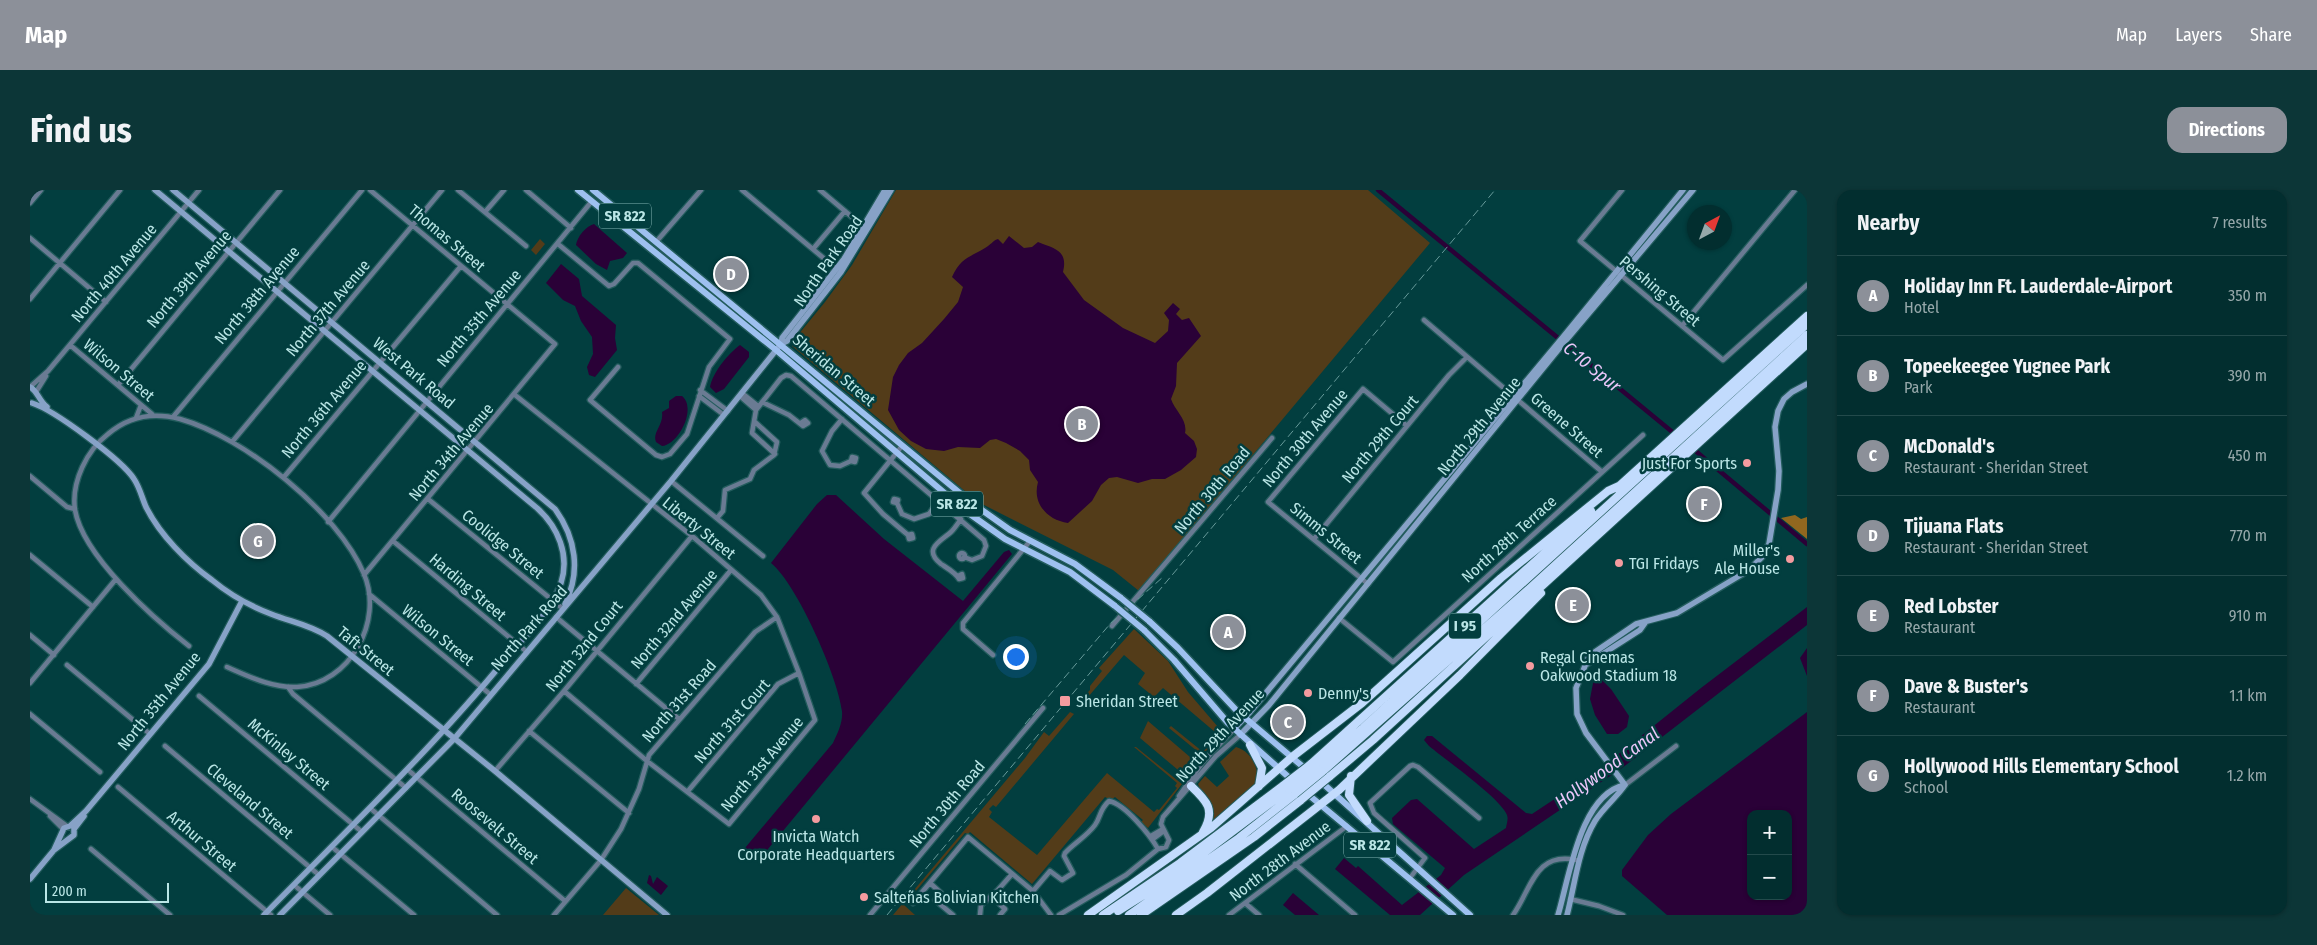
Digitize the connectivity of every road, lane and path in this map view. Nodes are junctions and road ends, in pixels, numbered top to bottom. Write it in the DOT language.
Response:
graph roads {
  1 [pos="41,190"];
  2 [pos="120,190"];
  3 [pos="155,190"];
  4 [pos="173,190"];
  5 [pos="199,190"];
  6 [pos="280,190"];
  7 [pos="362,190"];
  8 [pos="370,190"];
  9 [pos="442,190"];
  10 [pos="458,190"];
  11 [pos="504,190"];
  12 [pos="526,190"];
  13 [pos="578,190"];
  14 [pos="593,190"];
  15 [pos="701,190"];
  16 [pos="742,190"];
  17 [pos="820,190"];
  18 [pos="885,190"];
  19 [pos="891,190"];
  20 [pos="1622,190"];
  21 [pos="1683,190"];
  22 [pos="1693,190"];
  23 [pos="1795,190"];
  24 [pos="592,201"];
  25 [pos="30,203"];
  26 [pos="188,203"];
  27 [pos="845,211"];
  28 [pos="181,212"];
  29 [pos="485,212"];
  30 [pos="413,225"];
  31 [pos="862,226"];
  32 [pos="571,228"];
  33 [pos="868,230"];
  34 [pos="30,238"];
  35 [pos="656,242"];
  36 [pos="236,243"];
  37 [pos="642,243"];
  38 [pos="558,244"];
  39 [pos="526,246"];
  40 [pos="813,249"];
  41 [pos="229,252"];
  42 [pos="59,263"];
  43 [pos="461,266"];
  44 [pos="1616,270"];
  45 [pos="839,271"];
  46 [pos="1622,276"];
  47 [pos="283,282"];
  48 [pos="1807,285"];
  49 [pos="276,291"];
  50 [pos="30,299"];
  51 [pos="106,302"];
  52 [pos="508,305"];
  53 [pos="1807,316"];
  54 [pos="1424,320"];
  55 [pos="332,323"];
  56 [pos="1807,324"];
  57 [pos="1682,326"];
  58 [pos="325,331"];
  59 [pos="1807,335"];
  60 [pos="1563,341"];
  61 [pos="555,344"];
  62 [pos="781,344"];
  63 [pos="1807,344"];
  64 [pos="70,345"];
  65 [pos="776,350"];
  66 [pos="1807,350"];
  67 [pos="1467,357"];
  68 [pos="1793,357"];
  69 [pos="380,362"];
  70 [pos="618,367"];
  71 [pos="48,371"];
  72 [pos="372,371"];
  73 [pos="1807,384"];
  74 [pos="118,385"];
  75 [pos="30,387"];
  76 [pos="700,393"];
  77 [pos="37,394"];
  78 [pos="515,394"];
  79 [pos="741,395"];
  80 [pos="1513,395"];
  81 [pos="1519,400"];
  82 [pos="427,402"];
  83 [pos="31,403"];
  84 [pos="141,405"];
  85 [pos="759,406"];
  86 [pos="420,411"];
  87 [pos="726,413"];
  88 [pos="152,414"];
  89 [pos="56,415"];
  90 [pos="173,417"];
  91 [pos="136,418"];
  92 [pos="842,419"];
  93 [pos="755,422"];
  94 [pos="802,422"];
  95 [pos="1408,426"];
  96 [pos="1686,430"];
  97 [pos="1642,434"];
  98 [pos="1272,438"];
  99 [pos="1698,440"];
  100 [pos="232,442"];
  101 [pos="475,442"];
  102 [pos="1670,443"];
  103 [pos="96,445"];
  104 [pos="902,446"];
  105 [pos="468,451"];
  106 [pos="896,452"];
  107 [pos="775,454"];
  108 [pos="1682,454"];
  109 [pos="890,459"];
  110 [pos="851,461"];
  111 [pos="1601,472"];
  112 [pos="30,476"];
  113 [pos="284,477"];
  114 [pos="671,481"];
  115 [pos="1619,486"];
  116 [pos="428,499"];
  117 [pos="939,500"];
  118 [pos="1268,502"];
  119 [pos="897,503"];
  120 [pos="650,504"];
  121 [pos="75,509"];
  122 [pos="717,518"];
  123 [pos="961,519"];
  124 [pos="328,522"];
  125 [pos="908,535"];
  126 [pos="692,536"];
  127 [pos="1594,538"];
  128 [pos="1314,539"];
  129 [pos="1030,540"];
  130 [pos="393,541"];
  131 [pos="1024,548"];
  132 [pos="30,555"];
  133 [pos="763,556"];
  134 [pos="964,558"];
  135 [pos="731,570"];
  136 [pos="364,575"];
  137 [pos="958,576"];
  138 [pos="1361,578"];
  139 [pos="116,579"];
  140 [pos="586,581"];
  141 [pos="561,583"];
  142 [pos="572,584"];
  143 [pos="1368,584"];
  144 [pos="369,594"];
  145 [pos="242,601"];
  146 [pos="554,601"];
  147 [pos="93,607"];
  148 [pos="562,608"];
  149 [pos="556,617"];
  150 [pos="777,617"];
  151 [pos="1339,618"];
  152 [pos="1112,626"];
  153 [pos="30,635"];
  154 [pos="518,645"];
  155 [pos="189,646"];
  156 [pos="596,651"];
  157 [pos="527,652"];
  158 [pos="54,655"];
  159 [pos="993,655"];
  160 [pos="352,657"];
  161 [pos="67,666"];
  162 [pos="227,667"];
  163 [pos="800,673"];
  164 [pos="30,683"];
  165 [pos="636,684"];
  166 [pos="288,687"];
  167 [pos="483,688"];
  168 [pos="564,692"];
  169 [pos="491,694"];
  170 [pos="199,696"];
  171 [pos="1043,708"];
  172 [pos="30,714"];
  173 [pos="1245,718"];
  174 [pos="678,719"];
  175 [pos="815,720"];
  176 [pos="1252,724"];
  177 [pos="1234,729"];
  178 [pos="529,731"];
  179 [pos="445,732"];
  180 [pos="150,734"];
  181 [pos="1240,735"];
  182 [pos="454,739"];
  183 [pos="1250,745"];
  184 [pos="165,746"];
  185 [pos="1676,746"];
  186 [pos="1292,757"];
  187 [pos="647,761"];
  188 [pos="1278,769"];
  189 [pos="408,770"];
  190 [pos="495,771"];
  191 [pos="1319,771"];
  192 [pos="100,772"];
  193 [pos="1351,776"];
  194 [pos="416,777"];
  195 [pos="398,781"];
  196 [pos="1625,785"];
  197 [pos="1191,786"];
  198 [pos="1259,786"];
  199 [pos="118,787"];
  200 [pos="406,788"];
  201 [pos="688,791"];
  202 [pos="1292,792"];
  203 [pos="1334,793"];
  204 [pos="30,799"];
  205 [pos="1176,802"];
  206 [pos="1320,805"];
  207 [pos="370,808"];
  208 [pos="629,813"];
  209 [pos="378,816"];
  210 [pos="1479,818"];
  211 [pos="1367,821"];
  212 [pos="354,824"];
  213 [pos="1347,826"];
  214 [pos="68,828"];
  215 [pos="1164,830"];
  216 [pos="362,832"];
  217 [pos="1202,833"];
  218 [pos="69,837"];
  219 [pos="1152,838"];
  220 [pos="332,847"];
  221 [pos="92,849"];
  222 [pos="1158,849"];
  223 [pos="54,850"];
  224 [pos="340,854"];
  225 [pos="601,860"];
  226 [pos="1571,860"];
  227 [pos="1579,861"];
  228 [pos="1295,864"];
  229 [pos="311,868"];
  230 [pos="1418,868"];
  231 [pos="1012,874"];
  232 [pos="319,875"];
  233 [pos="1410,878"];
  234 [pos="30,879"];
  235 [pos="930,883"];
  236 [pos="294,885"];
  237 [pos="1033,891"];
  238 [pos="302,892"];
  239 [pos="991,896"];
  240 [pos="1570,899"];
  241 [pos="566,901"];
  242 [pos="913,903"];
  243 [pos="1245,903"];
  244 [pos="268,914"];
  245 [pos="170,915"];
  246 [pos="280,915"];
  247 [pos="330,915"];
  248 [pos="414,915"];
  249 [pos="498,915"];
  250 [pos="554,915"];
  251 [pos="667,915"];
  252 [pos="870,915"];
  253 [pos="953,915"];
  254 [pos="980,915"];
  255 [pos="1000,915"];
  256 [pos="1052,915"];
  257 [pos="1059,915"];
  258 [pos="1088,915"];
  259 [pos="1103,915"];
  260 [pos="1112,915"];
  261 [pos="1129,915"];
  262 [pos="1141,915"];
  263 [pos="1176,915"];
  264 [pos="1229,915"];
  265 [pos="1259,915"];
  266 [pos="1355,915"];
  267 [pos="1453,915"];
  268 [pos="1470,915"];
  269 [pos="1513,915"];
  270 [pos="1558,915"];
  271 [pos="1567,915"];
  272 [pos="1623,915"];
  1 -- 25 [label="street"];
  2 -- 42 [label="street"];
  3 -- 28 [label="street, West Park Road"];
  4 -- 26 [label="street, West Park Road"];
  5 -- 26 [label="street, North 40th Avenue"];
  6 -- 36 [label="street, North 39th Avenue"];
  7 -- 47 [label="street, North 38th Avenue"];
  8 -- 30 [label="street, Thomas Street"];
  9 -- 30 [label="street, North 37th Avenue"];
  10 -- 29 [label="street"];
  11 -- 29 [label="street"];
  12 -- 32 [label="street"];
  13 -- 24 [label="main road, Sheridan Street / SR 822"];
  14 -- 35 [label="main road, Sheridan Street / SR 822"];
  15 -- 35 [label="street"];
  16 -- 40 [label="street"];
  17 -- 27 [label="street"];
  18 -- 31 [label="street, North Park Road"];
  19 -- 33 [label="street, North Park Road"];
  20 -- 44 [label="street, Pershing Street"];
  21 -- 44 [label="street, North 29th Avenue"];
  22 -- 46 [label="street, North 29th Avenue"];
  23 -- 57 [label="street"];
  24 -- 32 [label="street, North 35th Avenue"];
  24 -- 37 [label="main road, Sheridan Street / SR 822"];
  26 -- 28 [label="street, North 40th Avenue"];
  26 -- 36 [label="street, West Park Road"];
  27 -- 31 [label="street"];
  27 -- 40 [label="street"];
  28 -- 41 [label="street, West Park Road"];
  28 -- 51 [label="street, North 40th Avenue"];
  29 -- 39 [label="street"];
  30 -- 43 [label="street, Thomas Street"];
  30 -- 55 [label="street, North 37th Avenue"];
  31 -- 33 [label="street"];
  31 -- 45 [label="street, North Park Road"];
  32 -- 38 [label="street, North 35th Avenue"];
  33 -- 45 [label="street, North Park Road"];
  34 -- 42 [label="street"];
  35 -- 37 [label="main road"];
  35 -- 62 [label="main road, Sheridan Street / SR 822"];
  36 -- 41 [label="street, North 39th Avenue"];
  36 -- 47 [label="street, West Park Road"];
  37 -- 65 [label="main road, Sheridan Street / SR 822"];
  38 -- 52 [label="street, North 35th Avenue"];
  38 -- 76 [label="street"];
  40 -- 45 [label="street"];
  41 -- 49 [label="street, West Park Road"];
  41 -- 74 [label="street, North 39th Avenue"];
  42 -- 50 [label="street"];
  42 -- 51 [label="street"];
  43 -- 52 [label="street, Thomas Street"];
  43 -- 69 [label="street, North 36th Avenue"];
  44 -- 46 [label="street, Pershing Street"];
  44 -- 60 [label="street, North 29th Avenue"];
  45 -- 62 [label="street, North Park Road"];
  46 -- 57 [label="street, Pershing Street"];
  46 -- 60 [label="street, North 29th Avenue"];
  47 -- 49 [label="street, North 38th Avenue"];
  47 -- 55 [label="street, West Park Road"];
  48 -- 57 [label="street, Pershing Street"];
  49 -- 58 [label="street, West Park Road"];
  49 -- 90 [label="street, North 38th Avenue"];
  51 -- 64 [label="street, North 40th Avenue"];
  52 -- 61 [label="street, Thomas Street"];
  52 -- 82 [label="street, North 35th Avenue"];
  53 -- 96 [label="highway, I 95"];
  54 -- 67 [label="street, Greene Street"];
  55 -- 58 [label="street, North 37th Avenue"];
  55 -- 69 [label="street, West Park Road"];
  56 -- 96 [label="highway"];
  58 -- 72 [label="street, West Park Road"];
  58 -- 100 [label="street, North 37th Avenue"];
  59 -- 99 [label="highway"];
  60 -- 80 [label="street, North 29th Avenue"];
  60 -- 81 [label="street, North 29th Avenue"];
  61 -- 78 [label="street, North 34th Avenue"];
  62 -- 65 [label="street, North Park Road"];
  62 -- 104 [label="main road, Sheridan Street / SR 822"];
  63 -- 68 [label="highway, I 95"];
  64 -- 71 [label="street, North 40th Avenue"];
  64 -- 74 [label="street, Wilson Street"];
  65 -- 79 [label="street, North Park Road"];
  65 -- 106 [label="main road, Sheridan Street / SR 822"];
  66 -- 68 [label="highway"];
  67 -- 80 [label="street, Greene Street"];
  67 -- 95 [label="street, North 29th Court"];
  68 -- 99 [label="highway, I 95"];
  69 -- 72 [label="street, North 36th Avenue"];
  69 -- 82 [label="street, West Park Road"];
  70 -- 76 [label="street"];
  71 -- 75 [label="street, North 40th Avenue"];
  71 -- 77 [label="street, North 40th Avenue"];
  72 -- 86 [label="street, West Park Road"];
  72 -- 113 [label="street, North 36th Avenue"];
  73 -- 196 [label="street"];
  74 -- 84 [label="street, Wilson Street"];
  75 -- 77 [label="street, Taft Street"];
  76 -- 87 [label="street"];
  77 -- 83 [label="street"];
  77 -- 89 [label="street, Taft Street"];
  78 -- 101 [label="street, North 34th Avenue"];
  78 -- 120 [label="street, Liberty Street"];
  79 -- 85 [label="street"];
  79 -- 87 [label="street, North Park Road"];
  80 -- 81 [label="street, Greene Street"];
  80 -- 138 [label="street, North 29th Avenue"];
  81 -- 111 [label="street, Greene Street"];
  81 -- 143 [label="street, North 29th Avenue"];
  82 -- 86 [label="street, North 35th Avenue"];
  82 -- 101 [label="street, West Park Road"];
  83 -- 89 [label="street, Taft Street"];
  84 -- 88 [label="street, Wilson Street"];
  84 -- 91 [label="street"];
  85 -- 92 [label="street"];
  85 -- 93 [label="street"];
  85 -- 94 [label="street"];
  86 -- 105 [label="street, West Park Road"];
  86 -- 124 [label="street, North 35th Avenue"];
  87 -- 114 [label="street, North Park Road"];
  88 -- 90 [label="street"];
  88 -- 91 [label="street"];
  89 -- 103 [label="street, Taft Street"];
  90 -- 100 [label="street"];
  91 -- 103 [label="street"];
  92 -- 109 [label="street"];
  92 -- 110 [label="street"];
  93 -- 107 [label="street"];
  93 -- 107 [label="street"];
  95 -- 118 [label="street, North 30th Avenue"];
  95 -- 128 [label="street, North 29th Court"];
  96 -- 102 [label="highway, I 95"];
  97 -- 111 [label="street, North 28th Terrace"];
  98 -- 152 [label="street, North 30th Road"];
  99 -- 108 [label="highway, I 95"];
  100 -- 113 [label="street"];
  101 -- 105 [label="street, North 34th Avenue"];
  101 -- 142 [label="street, West Park Road"];
  102 -- 115 [label="highway, I 95"];
  102 -- 191 [label="highway"];
  103 -- 121 [label="street"];
  103 -- 145 [label="street, Taft Street"];
  104 -- 106 [label="street"];
  104 -- 129 [label="main road, Sheridan Street / SR 822"];
  105 -- 116 [label="street, North 34th Avenue"];
  105 -- 141 [label="street, West Park Road"];
  106 -- 109 [label="street"];
  106 -- 131 [label="main road, Sheridan Street / SR 822"];
  107 -- 122 [label="street"];
  108 -- 127 [label="highway, I 95"];
  108 -- 191 [label="highway"];
  109 -- 117 [label="street"];
  109 -- 125 [label="street"];
  111 -- 151 [label="street, North 28th Terrace"];
  112 -- 121 [label="street"];
  113 -- 124 [label="street"];
  114 -- 120 [label="street, North Park Road"];
  114 -- 122 [label="street"];
  115 -- 186 [label="highway"];
  115 -- 191 [label="highway, I 95"];
  116 -- 130 [label="street, North 34th Avenue"];
  116 -- 146 [label="street, Coolidge Street"];
  117 -- 119 [label="street"];
  117 -- 123 [label="street"];
  118 -- 128 [label="street, Simms Street"];
  120 -- 126 [label="street, Liberty Street"];
  120 -- 140 [label="street, North Park Road"];
  121 -- 139 [label="street"];
  122 -- 133 [label="street"];
  123 -- 134 [label="street"];
  123 -- 137 [label="street"];
  124 -- 136 [label="street"];
  126 -- 135 [label="street, Liberty Street"];
  126 -- 156 [label="street, North 32nd Court"];
  127 -- 191 [label="highway, I 95"];
  127 -- 193 [label="highway"];
  128 -- 138 [label="street, Simms Street"];
  129 -- 131 [label="street"];
  129 -- 173 [label="main road, Sheridan Street / SR 822, bridge"];
  130 -- 136 [label="street, North 34th Avenue"];
  130 -- 154 [label="street, Harding Street"];
  131 -- 159 [label="street"];
  131 -- 177 [label="main road, Sheridan Street / SR 822, bridge"];
  132 -- 147 [label="street"];
  135 -- 150 [label="street, Liberty Street"];
  135 -- 165 [label="street, North 32nd Avenue"];
  136 -- 144 [label="street"];
  138 -- 143 [label="street, Simms Street"];
  138 -- 173 [label="street, North 29th Avenue"];
  139 -- 147 [label="street"];
  139 -- 155 [label="street"];
  140 -- 142 [label="street"];
  140 -- 148 [label="street, North Park Road"];
  141 -- 142 [label="street"];
  141 -- 146 [label="street, West Park Road"];
  142 -- 148 [label="street, West Park Road"];
  143 -- 151 [label="street, North 29th Avenue"];
  144 -- 160 [label="street"];
  144 -- 167 [label="street, Wilson Street"];
  145 -- 160 [label="street, Taft Street"];
  145 -- 180 [label="street, North 35th Avenue"];
  146 -- 148 [label="street, Coolidge Street"];
  146 -- 154 [label="street, North Park Road"];
  147 -- 158 [label="street"];
  148 -- 149 [label="street, North Park Road"];
  149 -- 156 [label="street"];
  149 -- 157 [label="street, North Park Road"];
  150 -- 163 [label="street, Liberty Street"];
  150 -- 174 [label="street, North 31st Road"];
  151 -- 176 [label="street, North 29th Avenue"];
  153 -- 158 [label="street"];
  154 -- 157 [label="street, Harding Street"];
  154 -- 167 [label="street, North Park Road"];
  156 -- 165 [label="street"];
  156 -- 168 [label="street, North 32nd Court"];
  157 -- 169 [label="street, North Park Road"];
  158 -- 164 [label="street"];
  160 -- 166 [label="street"];
  160 -- 179 [label="street, Taft Street"];
  161 -- 180 [label="street"];
  162 -- 166 [label="street"];
  163 -- 175 [label="street, Liberty Street"];
  163 -- 201 [label="street, North 31st Court"];
  165 -- 174 [label="street"];
  166 -- 195 [label="street"];
  167 -- 169 [label="street, Wilson Street"];
  167 -- 179 [label="street, North Park Road"];
  168 -- 178 [label="street, North 32nd Court"];
  168 -- 187 [label="street"];
  169 -- 182 [label="street, North Park Road"];
  170 -- 212 [label="street, McKinley Street"];
  171 -- 252 [label="street, North 30th Road"];
  172 -- 192 [label="street"];
  173 -- 176 [label="main road, Sheridan Street / SR 822"];
  173 -- 177 [label="street, North 29th Avenue"];
  174 -- 187 [label="street, North 31st Road"];
  175 -- 201 [label="street, North 31st Avenue"];
  176 -- 181 [label="street, North 29th Avenue"];
  176 -- 186 [label="main road, Sheridan Street / SR 822"];
  177 -- 181 [label="main road, Sheridan Street / SR 822"];
  177 -- 205 [label="street, North 29th Avenue"];
  178 -- 190 [label="street, North 32nd Court"];
  178 -- 208 [label="street"];
  179 -- 182 [label="street, Taft Street"];
  179 -- 189 [label="street, North Park Road"];
  180 -- 214 [label="street, North 35th Avenue"];
  181 -- 183 [label="main road, Sheridan Street / SR 822"];
  181 -- 197 [label="street, North 29th Avenue"];
  182 -- 190 [label="street, Taft Street"];
  182 -- 194 [label="street, North Park Road"];
  183 -- 188 [label="main road, Sheridan Street / SR 822"];
  183 -- 198 [label="highway"];
  184 -- 229 [label="street, Cleveland Street"];
  185 -- 196 [label="street"];
  186 -- 188 [label="highway"];
  186 -- 203 [label="main road, Sheridan Street / SR 822"];
  187 -- 201 [label="street"];
  187 -- 208 [label="street, North 31st Road"];
  188 -- 198 [label="highway"];
  188 -- 206 [label="main road, Sheridan Street / SR 822"];
  189 -- 194 [label="street, Roosevelt Street"];
  189 -- 195 [label="street, North Park Road"];
  190 -- 225 [label="street, Taft Street"];
  191 -- 202 [label="highway, I 95, bridge"];
  191 -- 202 [label="highway, I 95, bridge"];
  193 -- 203 [label="highway"];
  193 -- 211 [label="highway"];
  194 -- 200 [label="street, North Park Road"];
  194 -- 241 [label="street, Roosevelt Street"];
  195 -- 200 [label="street"];
  195 -- 207 [label="street, North Park Road"];
  196 -- 226 [label="street"];
  196 -- 227 [label="street"];
  197 -- 205 [label="street, North 29th Avenue"];
  197 -- 217 [label="highway"];
  198 -- 217 [label="highway"];
  199 -- 244 [label="street, Arthur Street"];
  200 -- 209 [label="street, North Park Road"];
  202 -- 259 [label="highway, I 95"];
  202 -- 260 [label="highway"];
  202 -- 261 [label="highway"];
  202 -- 262 [label="highway, I 95"];
  203 -- 206 [label="highway"];
  203 -- 211 [label="main road, Sheridan Street / SR 822"];
  204 -- 214 [label="street"];
  205 -- 215 [label="street"];
  206 -- 213 [label="main road, Sheridan Street / SR 822"];
  206 -- 263 [label="highway"];
  207 -- 209 [label="street"];
  207 -- 212 [label="street, North Park Road"];
  208 -- 225 [label="street, North 31st Road"];
  209 -- 216 [label="street, North Park Road"];
  209 -- 249 [label="street"];
  210 -- 230 [label="street"];
  211 -- 230 [label="main road, Sheridan Street / SR 822"];
  212 -- 216 [label="street, McKinley Street"];
  212 -- 220 [label="street, North Park Road"];
  213 -- 228 [label="street, North 28th Avenue"];
  213 -- 233 [label="main road, Sheridan Street / SR 822"];
  214 -- 218 [label="street"];
  214 -- 218 [label="street, North 35th Avenue"];
  214 -- 223 [label="street, North 35th Avenue"];
  215 -- 219 [label="street"];
  215 -- 222 [label="street"];
  216 -- 224 [label="street, North Park Road"];
  217 -- 258 [label="highway"];
  218 -- 223 [label="street, North 35th Avenue"];
  219 -- 222 [label="street"];
  219 -- 237 [label="street"];
  220 -- 224 [label="street"];
  220 -- 229 [label="street, North Park Road"];
  221 -- 245 [label="street"];
  222 -- 257 [label="street"];
  223 -- 234 [label="street, North 35th Avenue"];
  224 -- 232 [label="street, North Park Road"];
  224 -- 248 [label="street"];
  225 -- 241 [label="street, North 31st Road"];
  225 -- 251 [label="street, Taft Street"];
  226 -- 227 [label="street"];
  226 -- 269 [label="street"];
  226 -- 270 [label="street"];
  227 -- 240 [label="street"];
  228 -- 243 [label="street, North 28th Avenue"];
  228 -- 266 [label="street"];
  229 -- 232 [label="street, Cleveland Street"];
  229 -- 236 [label="street, North Park Road"];
  230 -- 233 [label="street"];
  230 -- 268 [label="main road, Sheridan Street / SR 822"];
  231 -- 235 [label="street"];
  231 -- 237 [label="street"];
  231 -- 239 [label="street"];
  232 -- 238 [label="street, North Park Road"];
  233 -- 267 [label="main road, Sheridan Street / SR 822"];
  235 -- 242 [label="street"];
  235 -- 253 [label="street"];
  236 -- 238 [label="street"];
  236 -- 244 [label="street, North Park Road"];
  237 -- 256 [label="street"];
  238 -- 246 [label="street, North Park Road"];
  238 -- 247 [label="street"];
  239 -- 254 [label="street"];
  239 -- 255 [label="street"];
  240 -- 271 [label="street"];
  240 -- 272 [label="street"];
  241 -- 250 [label="street, North 31st Road"];
  243 -- 264 [label="street, North 28th Avenue"];
  243 -- 265 [label="street"];
}
